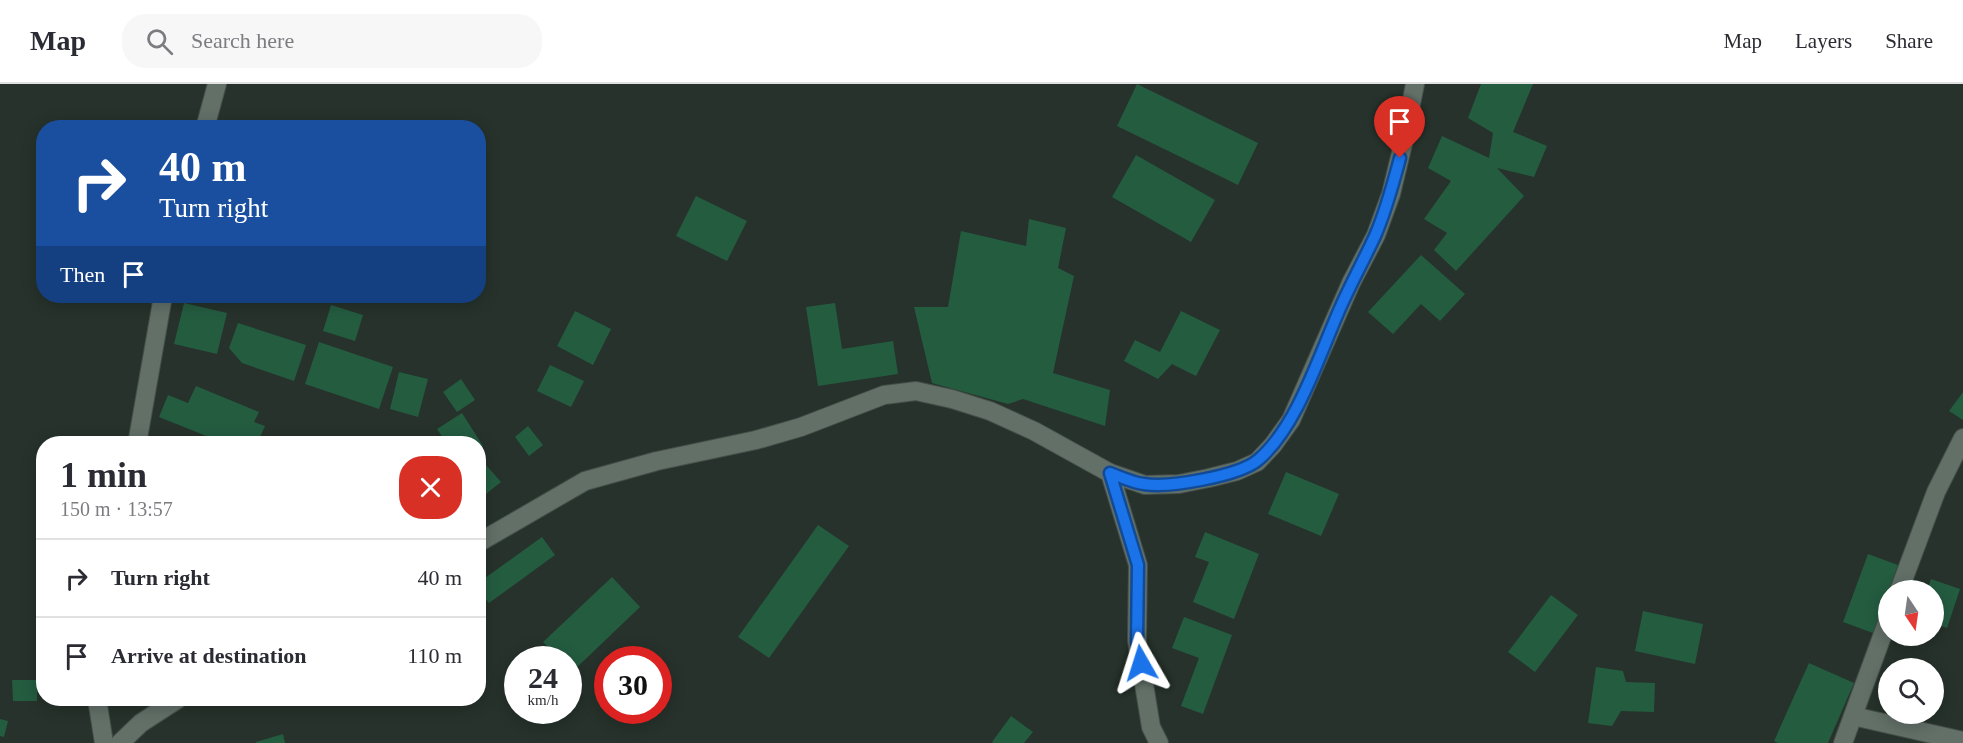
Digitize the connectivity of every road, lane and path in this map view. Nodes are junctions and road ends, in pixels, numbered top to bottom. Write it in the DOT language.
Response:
graph roads {
  1 [pos="217,84"];
  2 [pos="1415,84"];
  3 [pos="207,120"];
  4 [pos="163,303"];
  5 [pos="138,436"];
  6 [pos="1963,438"];
  7 [pos="1110,473"];
  8 [pos="486,538"];
  9 [pos="1903,580"];
  10 [pos="1879,646"];
  11 [pos="98,706"];
  12 [pos="167,706"];
  13 [pos="1853,716"];
  14 [pos="1963,741"];
  15 [pos="104,743"];
  16 [pos="120,743"];
  17 [pos="1159,743"];
  18 [pos="1843,743"];
  1 -- 3 [label="street"];
  2 -- 7 [label="street"];
  4 -- 5 [label="street"];
  6 -- 9 [label="street"];
  7 -- 8 [label="street"];
  7 -- 17 [label="street"];
  10 -- 13 [label="street"];
  11 -- 15 [label="street"];
  12 -- 16 [label="street"];
  13 -- 14 [label="street"];
  13 -- 18 [label="street"];
}
